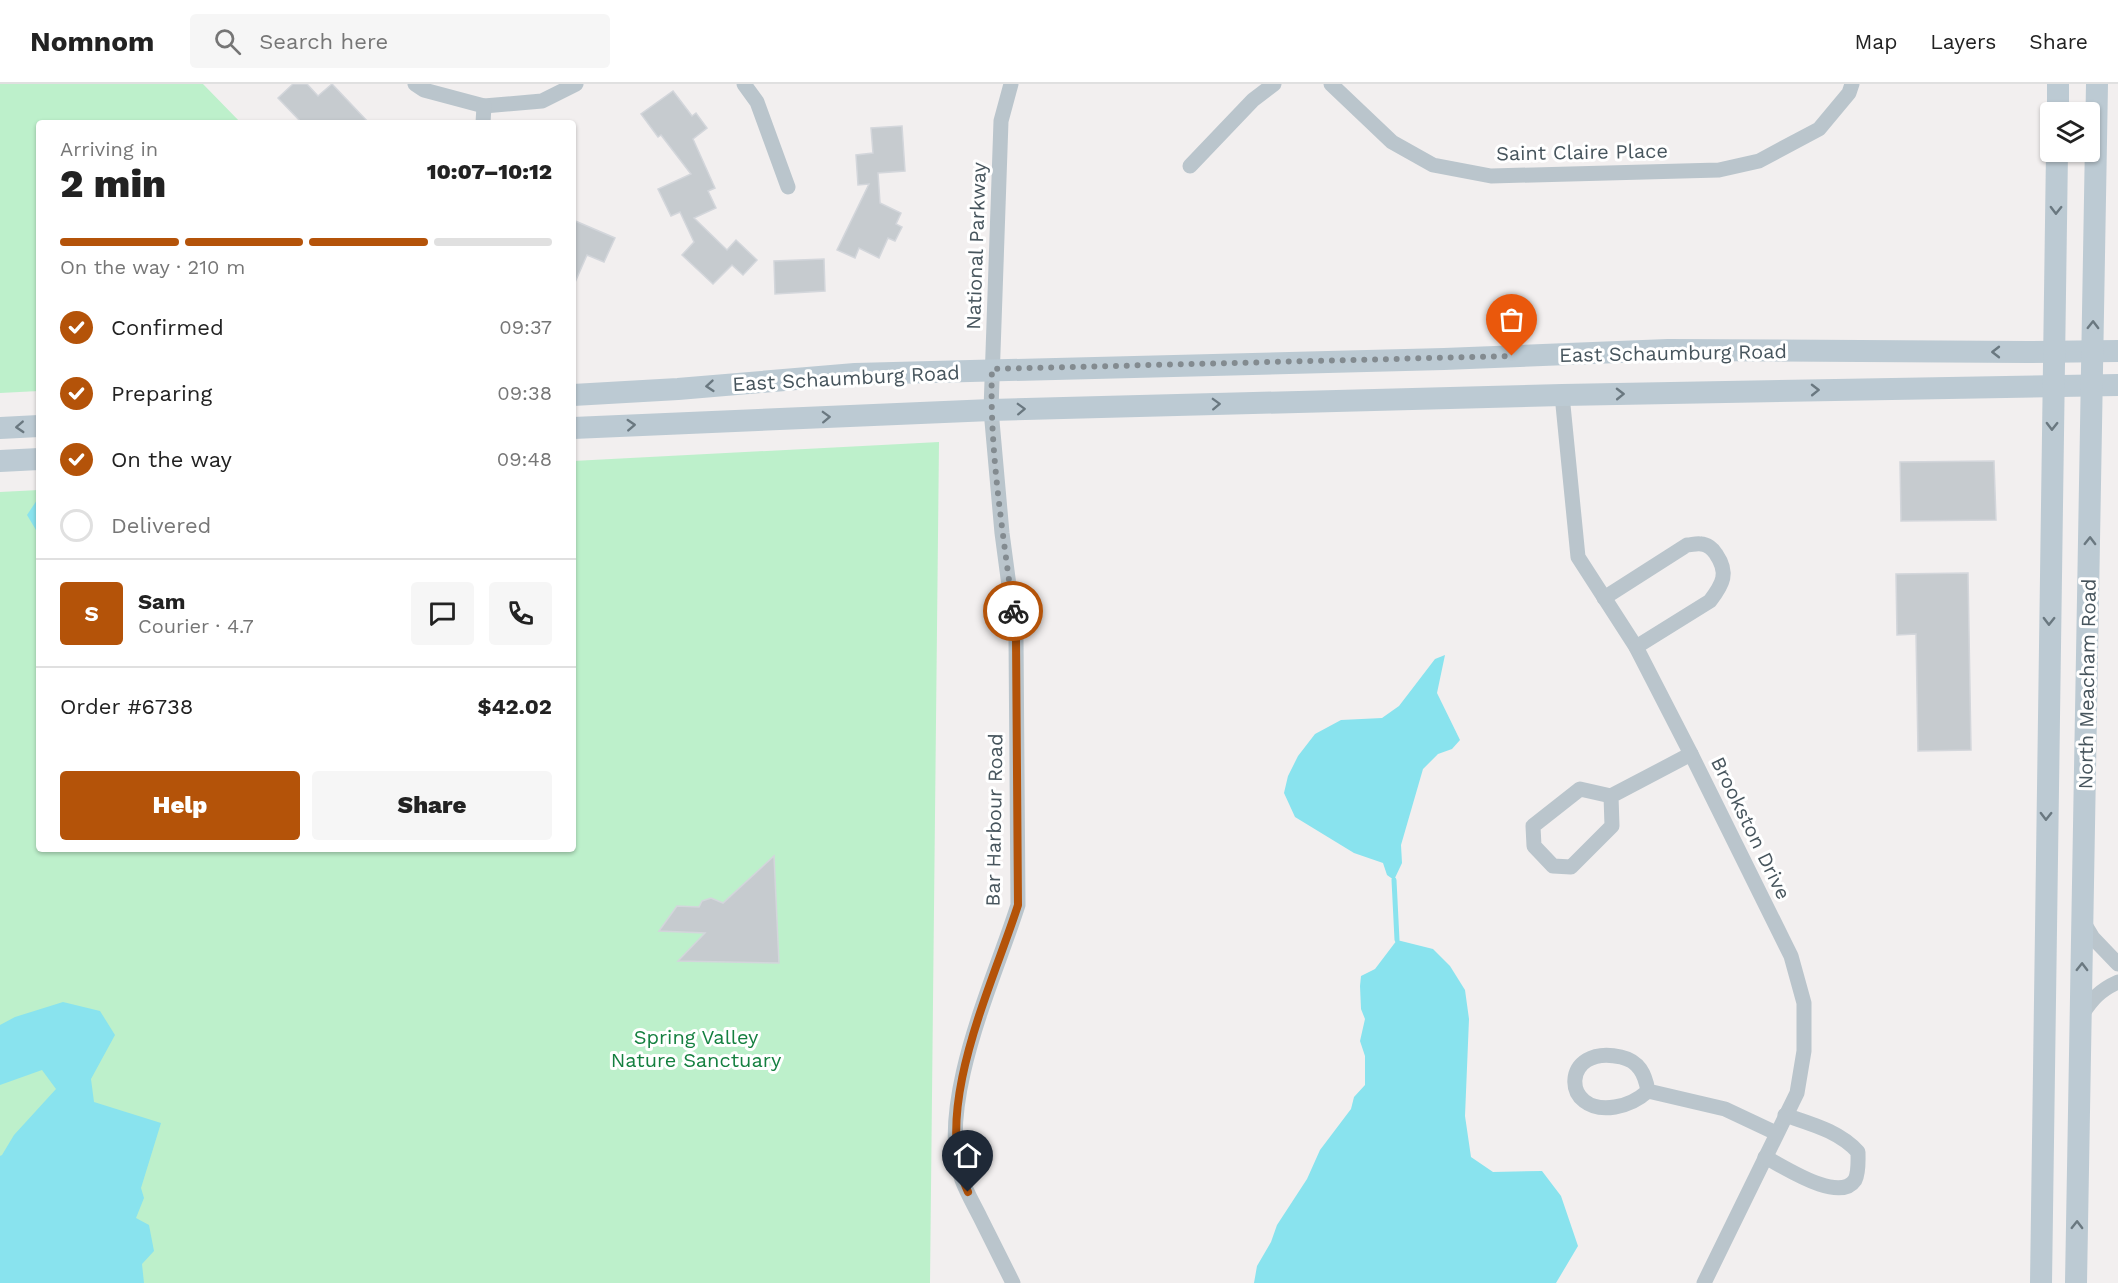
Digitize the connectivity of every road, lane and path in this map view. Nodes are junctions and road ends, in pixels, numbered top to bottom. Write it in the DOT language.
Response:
graph roads {
  1 [pos="415,84"];
  2 [pos="576,84"];
  3 [pos="744,84"];
  4 [pos="1011,84"];
  5 [pos="1274,84"];
  6 [pos="1331,84"];
  7 [pos="1852,84"];
  8 [pos="2058,84"];
  9 [pos="2097,84"];
  10 [pos="2058,102"];
  11 [pos="484,106"];
  12 [pos="483,120"];
  13 [pos="2057,162"];
  14 [pos="1190,166"];
  15 [pos="788,187"];
  16 [pos="2093,351"];
  17 [pos="2118,351"];
  18 [pos="2054,352"];
  19 [pos="992,369"];
  20 [pos="2052,385"];
  21 [pos="2093,385"];
  22 [pos="2118,385"];
  23 [pos="576,395"];
  24 [pos="1562,395"];
  25 [pos="991,410"];
  26 [pos="36,426"];
  27 [pos="0,428"];
  28 [pos="576,428"];
  29 [pos="36,459"];
  30 [pos="0,461"];
  31 [pos="1604,598"];
  32 [pos="1636,648"];
  33 [pos="1691,754"];
  34 [pos="1611,796"];
  35 [pos="2083,921"];
  36 [pos="2118,964"];
  37 [pos="2118,982"];
  38 [pos="2081,1016"];
  39 [pos="1648,1091"];
  40 [pos="1785,1115"];
  41 [pos="1776,1133"];
  42 [pos="1765,1157"];
  43 [pos="1013,1283"];
  44 [pos="1704,1283"];
  45 [pos="2041,1283"];
  46 [pos="2076,1283"];
  1 -- 11 [label="street"];
  2 -- 11 [label="street"];
  3 -- 15 [label="street"];
  4 -- 19 [label="street, National Parkway"];
  5 -- 14 [label="street"];
  6 -- 7 [label="street, Saint Claire Place"];
  8 -- 10 [label="main road"];
  16 -- 9 [label="main road, North Meacham Road, one-way"];
  11 -- 12 [label="street"];
  13 -- 18 [label="main road, North Meacham Road, one-way"];
  16 -- 17 [label="main road, East Schaumburg Road"];
  16 -- 18 [label="main road, East Schaumburg Road"];
  16 -- 21 [label="main road, North Meacham Road"];
  18 -- 19 [label="main road, East Schaumburg Road, one-way"];
  18 -- 20 [label="main road, North Meacham Road"];
  19 -- 23 [label="main road, East Schaumburg Road, one-way"];
  19 -- 25 [label="street, National Parkway"];
  20 -- 21 [label="main road, East Schaumburg Road"];
  24 -- 20 [label="main road, East Schaumburg Road, one-way"];
  20 -- 45 [label="main road, North Meacham Road, one-way"];
  21 -- 22 [label="main road, East Schaumburg Road"];
  35 -- 21 [label="main road, North Meacham Road, one-way"];
  25 -- 24 [label="main road, East Schaumburg Road, one-way"];
  24 -- 31 [label="street, Brookston Drive"];
  28 -- 25 [label="main road, East Schaumburg Road, one-way"];
  25 -- 43 [label="street, Bar Harbour Road"];
  26 -- 27 [label="main road, one-way"];
  29 -- 30 [label="main road"];
  31 -- 32 [label="street, Brookston Drive"];
  31 -- 32 [label="street"];
  32 -- 33 [label="street, Brookston Drive"];
  33 -- 34 [label="street"];
  33 -- 40 [label="street, Brookston Drive"];
  34 -- 34 [label="street"];
  35 -- 36 [label="street"];
  38 -- 35 [label="main road, North Meacham Road, one-way"];
  37 -- 38 [label="street"];
  46 -- 38 [label="main road, North Meacham Road, one-way"];
  39 -- 39 [label="street"];
  39 -- 41 [label="street"];
  40 -- 41 [label="street, Brookston Drive"];
  40 -- 42 [label="street"];
  41 -- 42 [label="street, Brookston Drive"];
  42 -- 44 [label="street, Brookston Drive"];
}
